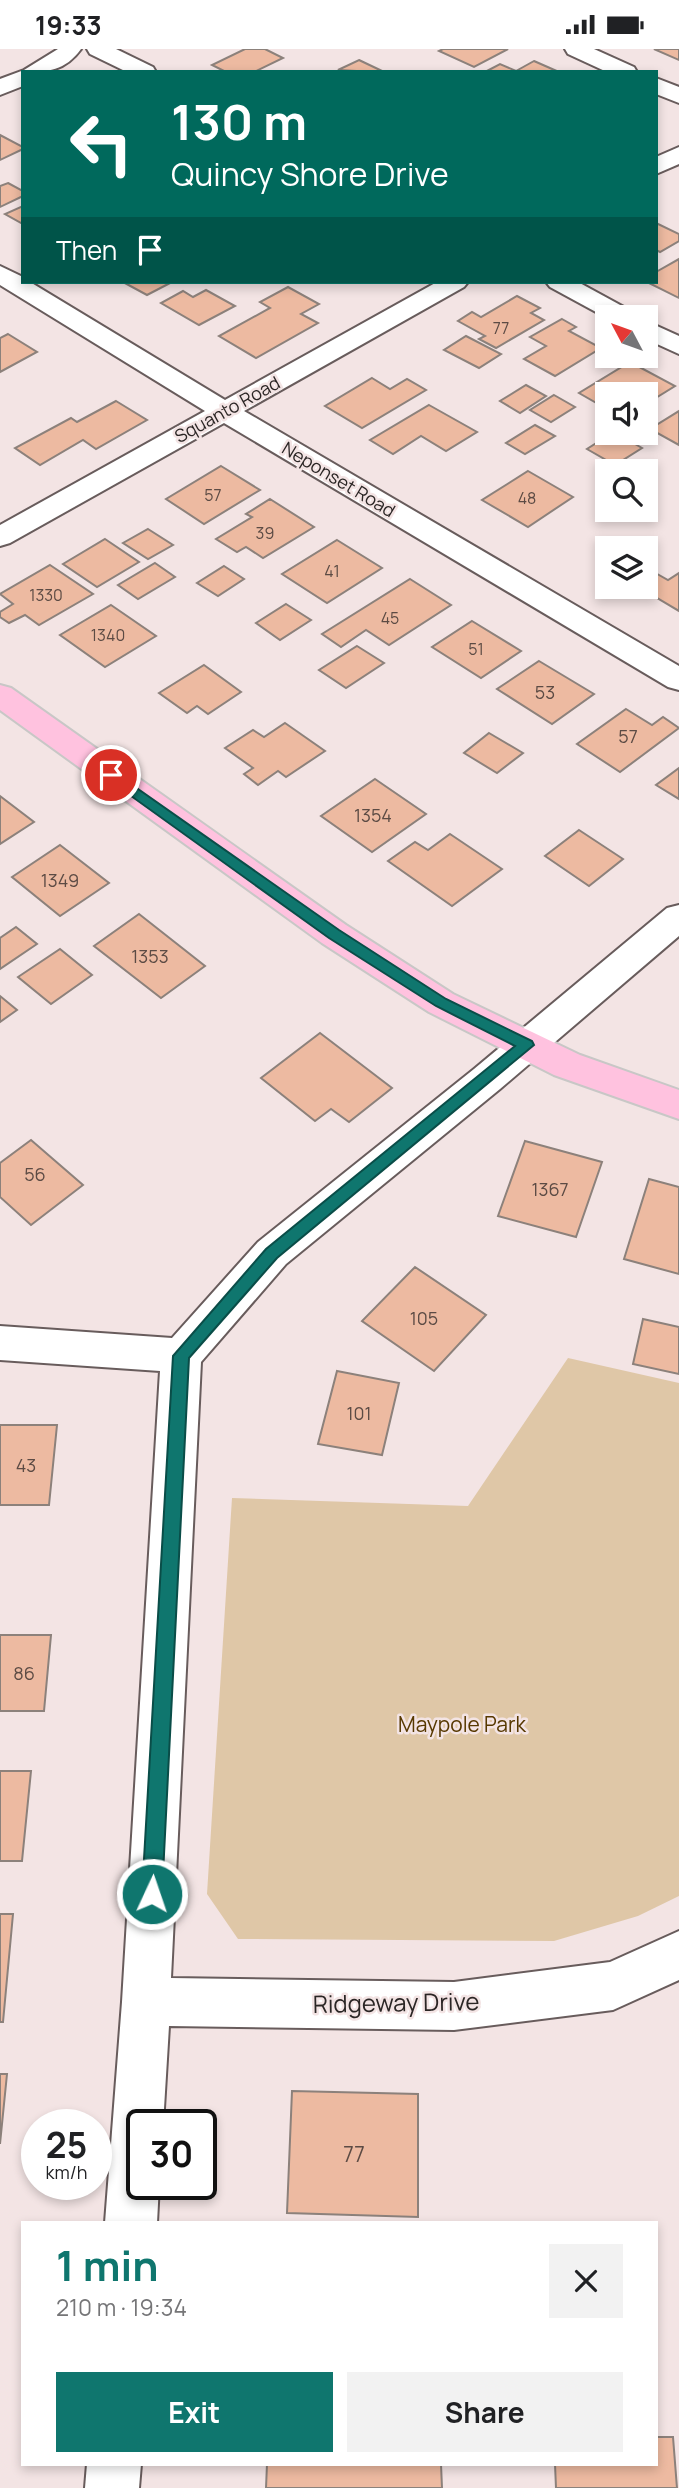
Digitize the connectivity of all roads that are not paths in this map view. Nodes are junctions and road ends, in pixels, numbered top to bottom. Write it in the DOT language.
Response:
graph roads {
  1 [pos="70,49"];
  2 [pos="98,49"];
  3 [pos="576,49"];
  4 [pos="38,70"];
  5 [pos="141,70"];
  6 [pos="622,70"];
  7 [pos="21,78"];
  8 [pos="658,86"];
  9 [pos="0,88"];
  10 [pos="679,96"];
  11 [pos="679,154"];
  12 [pos="658,166"];
  13 [pos="0,274"];
  14 [pos="451,284"];
  15 [pos="563,284"];
  16 [pos="602,305"];
  17 [pos="658,335"];
  18 [pos="679,346"];
  19 [pos="224,411"];
  20 [pos="0,537"];
  21 [pos="679,680"];
  22 [pos="0,695"];
  23 [pos="679,917"];
  24 [pos="527,1045"];
  25 [pos="679,1105"];
  26 [pos="2,1342"];
  27 [pos="181,1356"];
  28 [pos="679,1955"];
  29 [pos="146,2002"];
  30 [pos="131,2221"];
  31 [pos="114,2466"];
  32 [pos="112,2488"];
  1 -- 4 [label="street"];
  2 -- 5 [label="street"];
  3 -- 6 [label="street"];
  7 -- 9 [label="street"];
  8 -- 10 [label="street"];
  11 -- 12 [label="street"];
  13 -- 19 [label="street, Neponset Road"];
  14 -- 19 [label="street, Squanto Road"];
  15 -- 16 [label="street"];
  17 -- 18 [label="street"];
  19 -- 20 [label="street, Squanto Road"];
  19 -- 21 [label="street, Neponset Road"];
  22 -- 24 [label="main road"];
  23 -- 24 [label="street"];
  24 -- 25 [label="main road"];
  24 -- 27 [label="street"];
  26 -- 27 [label="street"];
  27 -- 29 [label="street"];
  28 -- 29 [label="street, Ridgeway Drive"];
  29 -- 30 [label="street"];
  31 -- 32 [label="street"];
}
